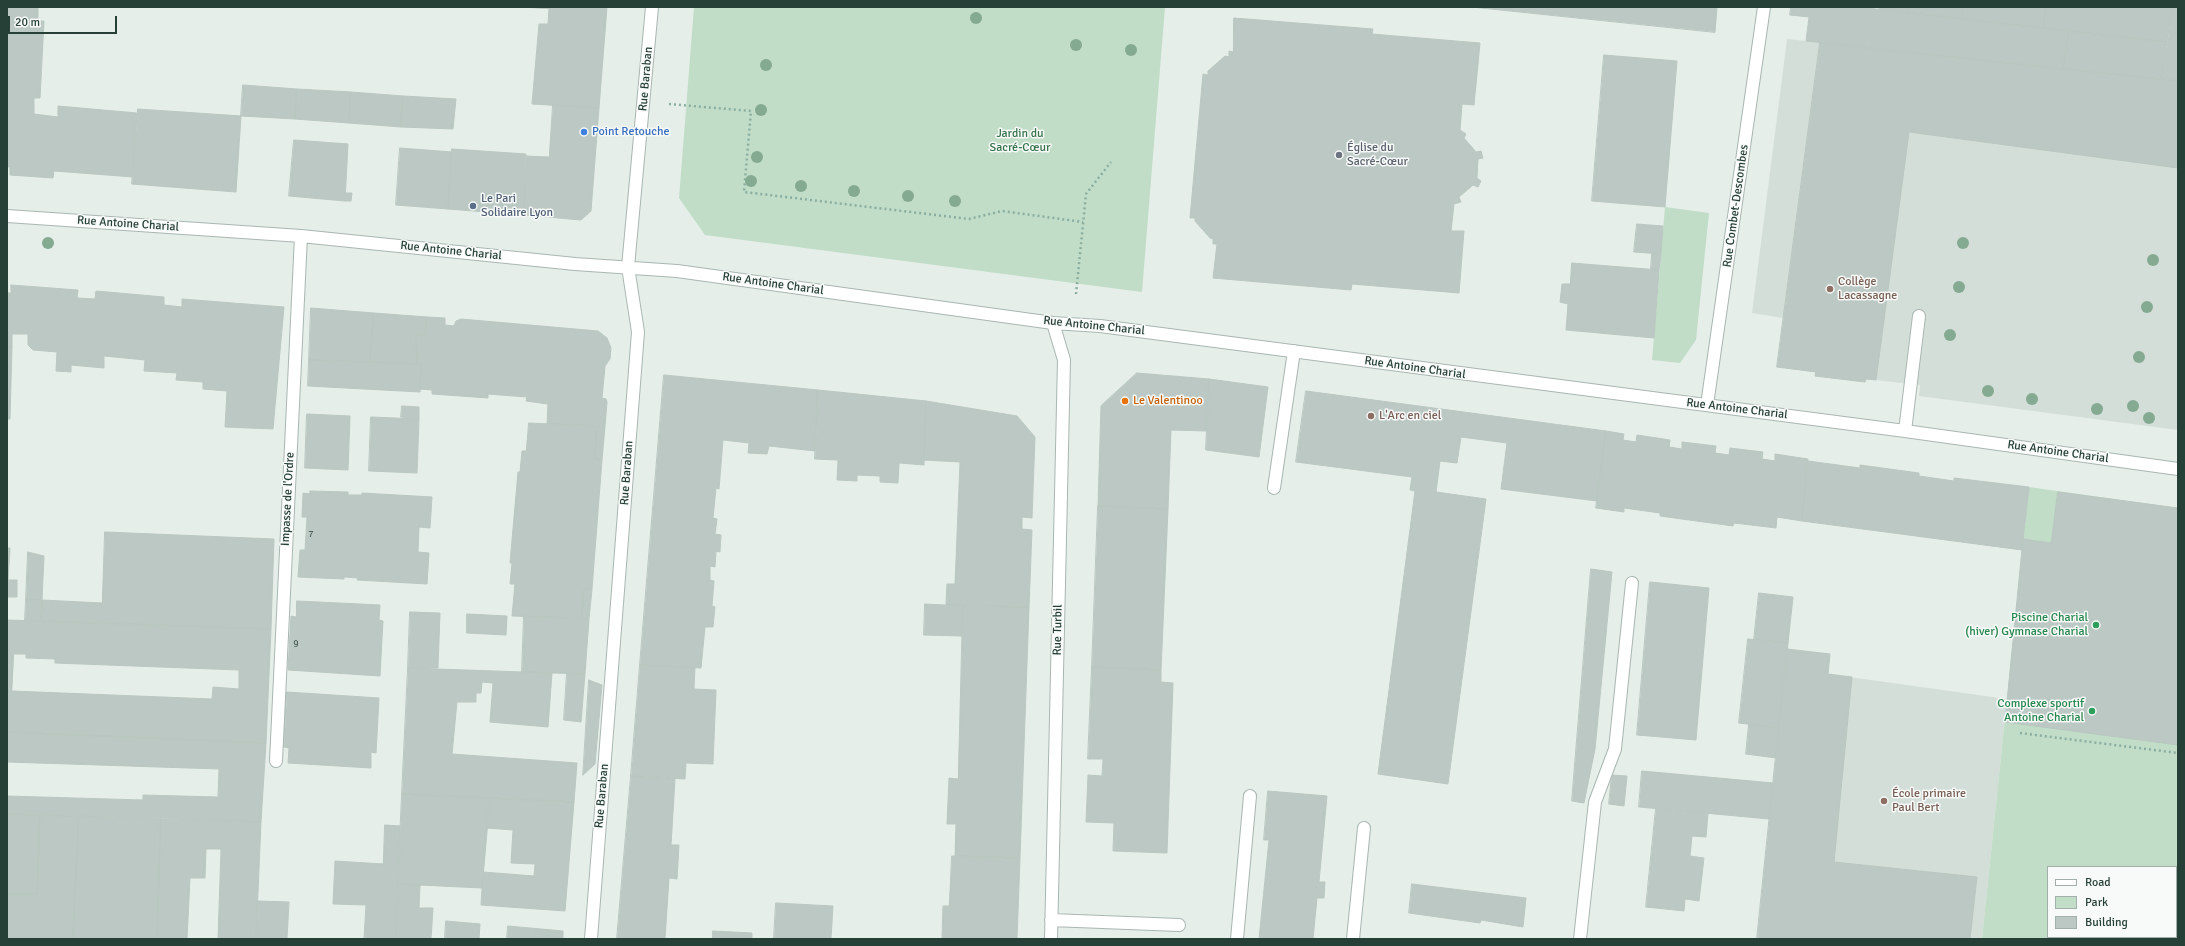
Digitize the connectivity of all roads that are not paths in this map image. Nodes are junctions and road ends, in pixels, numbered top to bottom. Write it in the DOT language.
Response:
graph roads {
  1 [pos="652,7"];
  2 [pos="1764,7"];
  3 [pos="7,216"];
  4 [pos="301,236"];
  5 [pos="628,267"];
  6 [pos="1920,316"];
  7 [pos="1053,323"];
  8 [pos="1294,351"];
  9 [pos="1707,405"];
  10 [pos="1905,431"];
  11 [pos="2178,469"];
  12 [pos="1274,488"];
  13 [pos="1632,583"];
  14 [pos="276,761"];
  15 [pos="1250,796"];
  16 [pos="1364,828"];
  17 [pos="1051,920"];
  18 [pos="1179,925"];
  19 [pos="590,939"];
  20 [pos="1051,939"];
  21 [pos="1237,939"];
  22 [pos="1354,939"];
  23 [pos="1580,939"];
  1 -- 5 [label="street, Rue Baraban"];
  2 -- 9 [label="street, Rue Combet-Descombes"];
  3 -- 4 [label="street, Rue Antoine Charial"];
  4 -- 5 [label="street, Rue Antoine Charial"];
  4 -- 14 [label="street, Impasse de l'Ordre"];
  5 -- 7 [label="street, Rue Antoine Charial"];
  5 -- 19 [label="street, Rue Baraban"];
  6 -- 10 [label="street"];
  7 -- 8 [label="street, Rue Antoine Charial"];
  7 -- 17 [label="street, Rue Turbil"];
  8 -- 9 [label="street, Rue Antoine Charial"];
  8 -- 12 [label="street"];
  9 -- 10 [label="street, Rue Antoine Charial"];
  10 -- 11 [label="street, Rue Antoine Charial"];
  13 -- 23 [label="street"];
  15 -- 21 [label="street"];
  16 -- 22 [label="street"];
  17 -- 18 [label="street"];
  17 -- 20 [label="street, Rue Turbil"];
}
